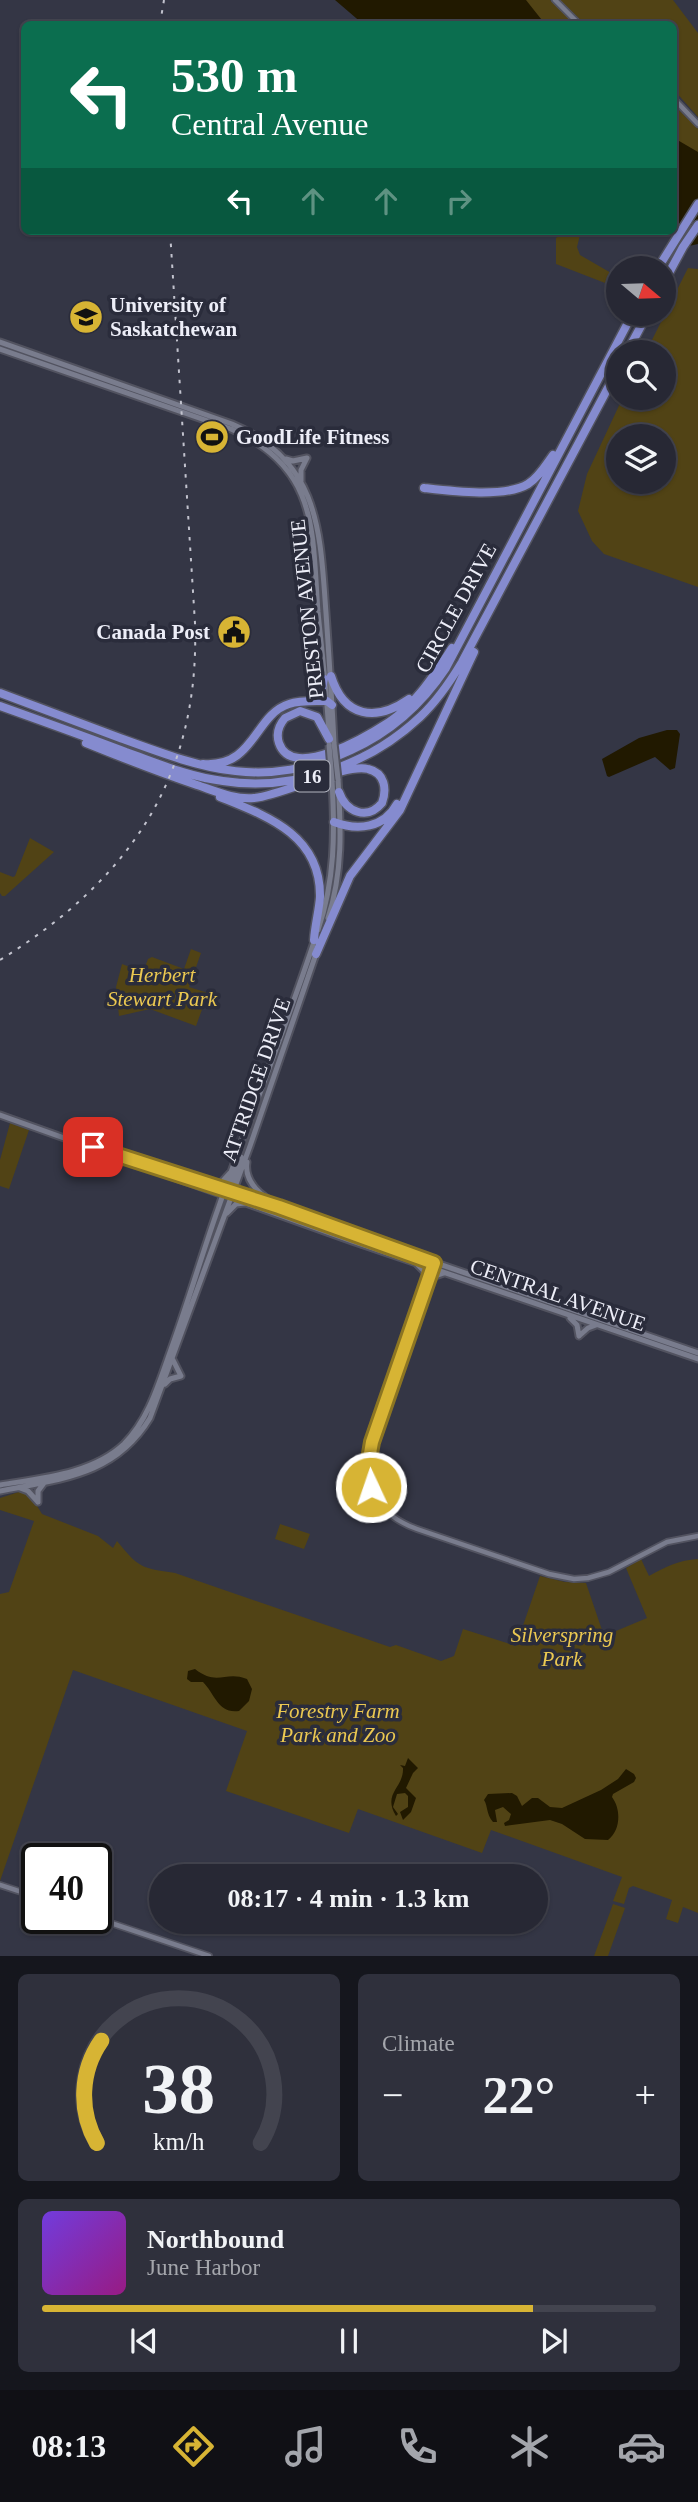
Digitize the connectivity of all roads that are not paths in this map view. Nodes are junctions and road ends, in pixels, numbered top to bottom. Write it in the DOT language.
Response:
graph roads {
  1 [pos="555,0"];
  2 [pos="576,21"];
  3 [pos="677,102"];
  4 [pos="698,124"];
  5 [pos="698,204"];
  6 [pos="698,225"];
  7 [pos="677,235"];
  8 [pos="677,235"];
  9 [pos="664,256"];
  10 [pos="676,260"];
  11 [pos="626,326"];
  12 [pos="0,342"];
  13 [pos="0,349"];
  14 [pos="606,392"];
  15 [pos="574,424"];
  16 [pos="283,458"];
  17 [pos="300,481"];
  18 [pos="424,488"];
  19 [pos="525,545"];
  20 [pos="467,629"];
  21 [pos="328,678"];
  22 [pos="432,678"];
  23 [pos="0,693"];
  24 [pos="313,701"];
  25 [pos="330,703"];
  26 [pos="0,706"];
  27 [pos="440,721"];
  28 [pos="331,742"];
  29 [pos="183,760"];
  30 [pos="162,773"];
  31 [pos="335,780"];
  32 [pos="339,792"];
  33 [pos="338,824"];
  34 [pos="314,940"];
  35 [pos="316,954"];
  36 [pos="0,1115"];
  37 [pos="246,1136"];
  38 [pos="250,1146"];
  39 [pos="232,1171"];
  40 [pos="209,1187"];
  41 [pos="228,1193"];
  42 [pos="248,1203"];
  43 [pos="279,1207"];
  44 [pos="218,1210"];
  45 [pos="223,1220"];
  46 [pos="415,1262"];
  47 [pos="433,1266"];
  48 [pos="445,1273"];
  49 [pos="427,1284"];
  50 [pos="565,1314"];
  51 [pos="598,1325"];
  52 [pos="698,1353"];
  53 [pos="173,1359"];
  54 [pos="698,1359"];
  55 [pos="163,1387"];
  56 [pos="46,1482"];
  57 [pos="17,1487"];
  58 [pos="0,1488"];
  59 [pos="698,1536"];
  60 [pos="0,1885"];
  61 [pos="21,1892"];
  62 [pos="112,1923"];
  63 [pos="209,1956"];
  1 -- 2 [label="street"];
  3 -- 4 [label="street"];
  5 -- 7 [label="highway"];
  6 -- 10 [label="highway"];
  8 -- 9 [label="highway"];
  11 -- 15 [label="highway, CIRCLE DRIVE / 16"];
  12 -- 16 [label="main road, PRESTON AVENUE"];
  13 -- 21 [label="main road, PRESTON AVENUE"];
  14 -- 19 [label="highway, CIRCLE DRIVE / 16"];
  15 -- 18 [label="highway"];
  15 -- 20 [label="highway, CIRCLE DRIVE / 16"];
  16 -- 17 [label="main road, PRESTON AVENUE"];
  16 -- 17 [label="main road"];
  17 -- 21 [label="main road, PRESTON AVENUE"];
  19 -- 26 [label="highway, CIRCLE DRIVE / 16"];
  19 -- 27 [label="highway"];
  20 -- 22 [label="highway"];
  20 -- 29 [label="highway, CIRCLE DRIVE / 16"];
  21 -- 22 [label="highway"];
  21 -- 24 [label="highway"];
  21 -- 25 [label="main road, PRESTON AVENUE"];
  22 -- 28 [label="highway"];
  23 -- 29 [label="highway, CIRCLE DRIVE / 16"];
  24 -- 25 [label="highway"];
  24 -- 29 [label="highway"];
  25 -- 28 [label="main road, PRESTON AVENUE"];
  26 -- 30 [label="highway"];
  27 -- 33 [label="highway"];
  27 -- 35 [label="highway"];
  28 -- 31 [label="main road, PRESTON AVENUE, bridge"];
  30 -- 32 [label="highway"];
  30 -- 34 [label="highway"];
  31 -- 32 [label="main road, ATTRIDGE DRIVE"];
  31 -- 33 [label="main road, ATTRIDGE DRIVE"];
  32 -- 33 [label="main road, ATTRIDGE DRIVE"];
  33 -- 34 [label="main road, ATTRIDGE DRIVE"];
  33 -- 35 [label="main road, ATTRIDGE DRIVE"];
  34 -- 37 [label="main road, ATTRIDGE DRIVE"];
  35 -- 38 [label="main road, ATTRIDGE DRIVE"];
  36 -- 40 [label="main road, CENTRAL AVENUE"];
  37 -- 39 [label="main road, ATTRIDGE DRIVE"];
  37 -- 41 [label="main road"];
  38 -- 41 [label="main road, ATTRIDGE DRIVE"];
  38 -- 43 [label="main road"];
  39 -- 40 [label="main road"];
  39 -- 41 [label="main road, ATTRIDGE DRIVE"];
  40 -- 41 [label="main road, CENTRAL AVENUE"];
  40 -- 44 [label="main road"];
  41 -- 42 [label="main road, CENTRAL AVENUE"];
  41 -- 43 [label="main road, CENTRAL AVENUE"];
  41 -- 44 [label="main road, ATTRIDGE DRIVE"];
  41 -- 45 [label="main road, ATTRIDGE DRIVE"];
  42 -- 45 [label="main road"];
  42 -- 46 [label="main road, CENTRAL AVENUE"];
  43 -- 47 [label="main road, CENTRAL AVENUE"];
  44 -- 58 [label="main road, ATTRIDGE DRIVE"];
  45 -- 53 [label="main road, ATTRIDGE DRIVE"];
  46 -- 47 [label="main road, CENTRAL AVENUE"];
  46 -- 49 [label="main road"];
  47 -- 48 [label="main road, CENTRAL AVENUE"];
  47 -- 49 [label="street"];
  47 -- 52 [label="main road, CENTRAL AVENUE"];
  48 -- 49 [label="main road"];
  48 -- 50 [label="main road, CENTRAL AVENUE"];
  49 -- 59 [label="street"];
  50 -- 51 [label="main road, CENTRAL AVENUE"];
  50 -- 51 [label="main road"];
  51 -- 54 [label="main road, CENTRAL AVENUE"];
  53 -- 55 [label="main road, ATTRIDGE DRIVE"];
  53 -- 55 [label="main road"];
  55 -- 56 [label="main road, ATTRIDGE DRIVE"];
  56 -- 57 [label="main road, ATTRIDGE DRIVE"];
  56 -- 57 [label="main road"];
  57 -- 58 [label="main road, ATTRIDGE DRIVE"];
  60 -- 61 [label="street"];
  62 -- 63 [label="street"];
}
